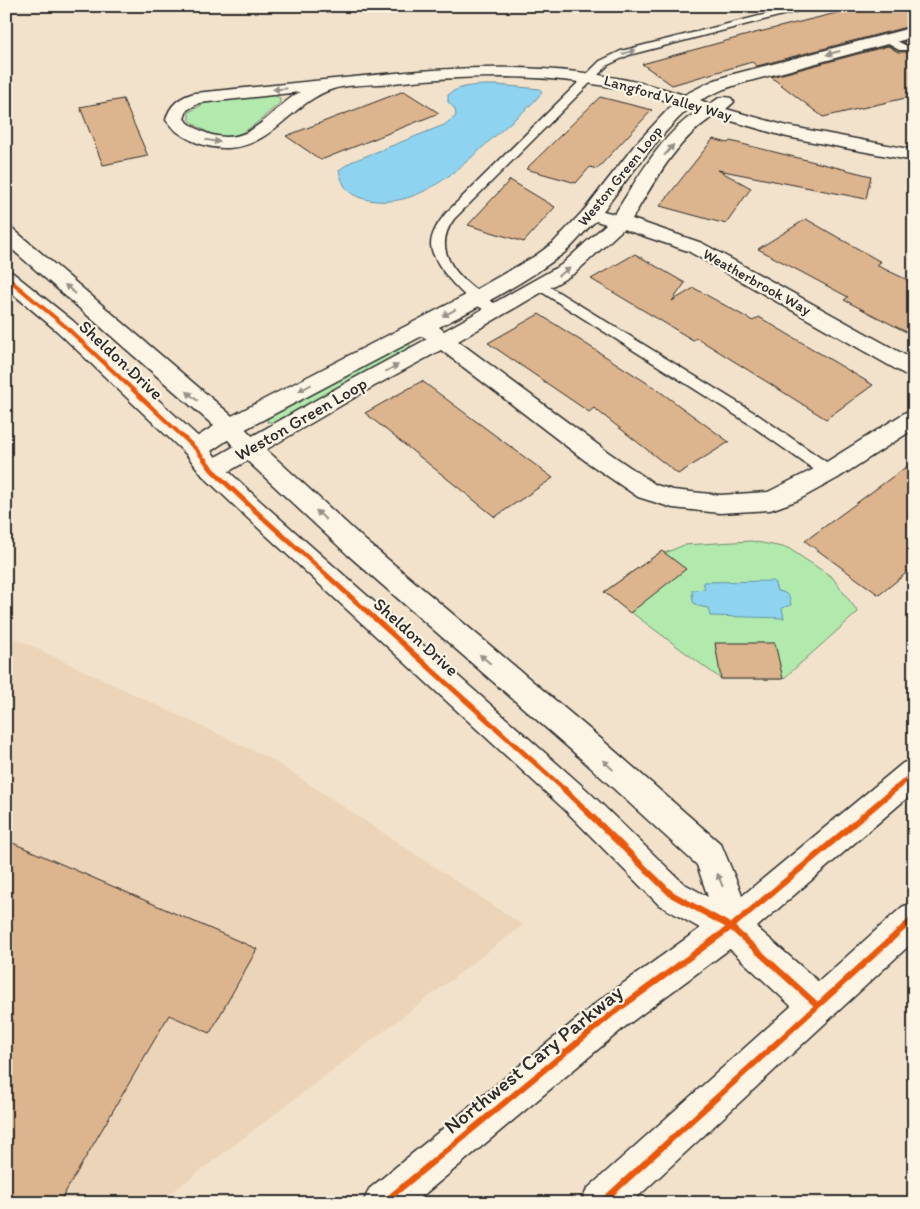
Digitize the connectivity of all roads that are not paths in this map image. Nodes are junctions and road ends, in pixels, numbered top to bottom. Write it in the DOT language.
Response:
graph roads {
  1 [pos="812,6"];
  2 [pos="904,41"];
  3 [pos="588,77"];
  4 [pos="328,86"];
  5 [pos="686,100"];
  6 [pos="714,110"];
  7 [pos="914,156"];
  8 [pos="592,213"];
  9 [pos="620,222"];
  10 [pos="6,233"];
  11 [pos="6,276"];
  12 [pos="542,286"];
  13 [pos="476,299"];
  14 [pos="498,311"];
  15 [pos="424,326"];
  16 [pos="443,340"];
  17 [pos="914,370"];
  18 [pos="914,418"];
  19 [pos="230,427"];
  20 [pos="250,449"];
  21 [pos="204,459"];
  22 [pos="829,472"];
  23 [pos="914,773"];
  24 [pos="914,918"];
  25 [pos="731,927"];
  26 [pos="817,1005"];
  27 [pos="383,1203"];
  28 [pos="601,1203"];
  3 -- 1 [label="lane, one-way"];
  2 -- 5 [label="street, Weston Green Loop, one-way"];
  2 -- 6 [label="street, Weston Green Loop"];
  3 -- 4 [label="street, Langford Valley Way"];
  3 -- 5 [label="street, Langford Valley Way"];
  3 -- 13 [label="lane"];
  4 -- 4 [label="street, Langford Valley Way, one-way"];
  5 -- 6 [label="street, Langford Valley Way"];
  5 -- 8 [label="street, Weston Green Loop"];
  6 -- 7 [label="street, Langford Valley Way"];
  9 -- 6 [label="street, Weston Green Loop, one-way"];
  8 -- 9 [label="street, Weatherbrook Way"];
  8 -- 13 [label="street, Weston Green Loop"];
  12 -- 9 [label="street, Weston Green Loop, one-way"];
  9 -- 17 [label="street, Weatherbrook Way"];
  19 -- 10 [label="street, Sheldon Drive, one-way"];
  11 -- 21 [label="street, Sheldon Drive"];
  12 -- 14 [label="street, Weston Green Loop"];
  12 -- 22 [label="lane"];
  13 -- 14 [label="lane"];
  13 -- 15 [label="street, Weston Green Loop, one-way"];
  14 -- 16 [label="street, Weston Green Loop"];
  15 -- 16 [label="street"];
  15 -- 19 [label="street, Weston Green Loop, one-way"];
  20 -- 16 [label="street, Weston Green Loop, one-way"];
  16 -- 22 [label="street"];
  18 -- 22 [label="street"];
  19 -- 20 [label="street, Sheldon Drive"];
  19 -- 21 [label="street, Weston Green Loop"];
  20 -- 21 [label="street, Weston Green Loop"];
  25 -- 20 [label="street, Sheldon Drive, one-way"];
  21 -- 25 [label="street, Sheldon Drive"];
  23 -- 25 [label="street, Northwest Cary Parkway"];
  24 -- 26 [label="street"];
  25 -- 26 [label="street, Sheldon Drive"];
  25 -- 27 [label="street, Northwest Cary Parkway"];
  26 -- 28 [label="street"];
}
